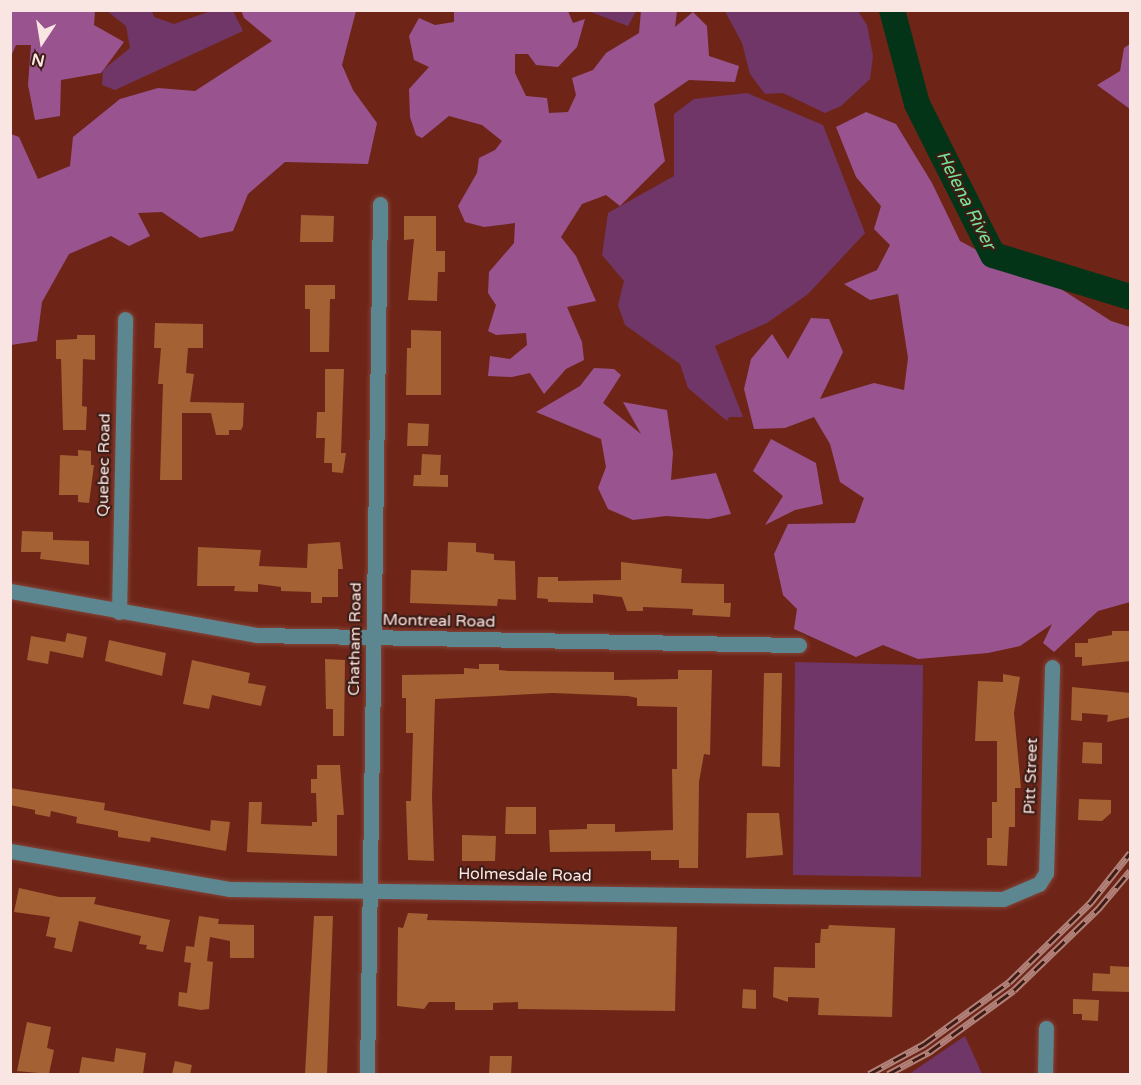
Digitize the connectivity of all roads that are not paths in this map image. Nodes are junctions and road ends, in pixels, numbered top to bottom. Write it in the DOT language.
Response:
graph roads {
  1 [pos="380,204"];
  2 [pos="125,319"];
  3 [pos="10,591"];
  4 [pos="119,612"];
  5 [pos="373,638"];
  6 [pos="799,645"];
  7 [pos="1052,667"];
  8 [pos="10,851"];
  9 [pos="1040,884"];
  10 [pos="369,891"];
  11 [pos="1046,1028"];
  12 [pos="367,1074"];
  13 [pos="1045,1074"];
  1 -- 5 [label="street, Chatham Road"];
  2 -- 4 [label="street, Quebec Road"];
  3 -- 4 [label="street, Montreal Road"];
  4 -- 5 [label="street, Montreal Road"];
  5 -- 6 [label="street, Montreal Road"];
  5 -- 10 [label="street, Chatham Road"];
  7 -- 9 [label="street, Pitt Street"];
  8 -- 10 [label="street, Holmesdale Road"];
  9 -- 10 [label="street, Holmesdale Road"];
  10 -- 12 [label="street, Chatham Road"];
  11 -- 13 [label="street"];
}
